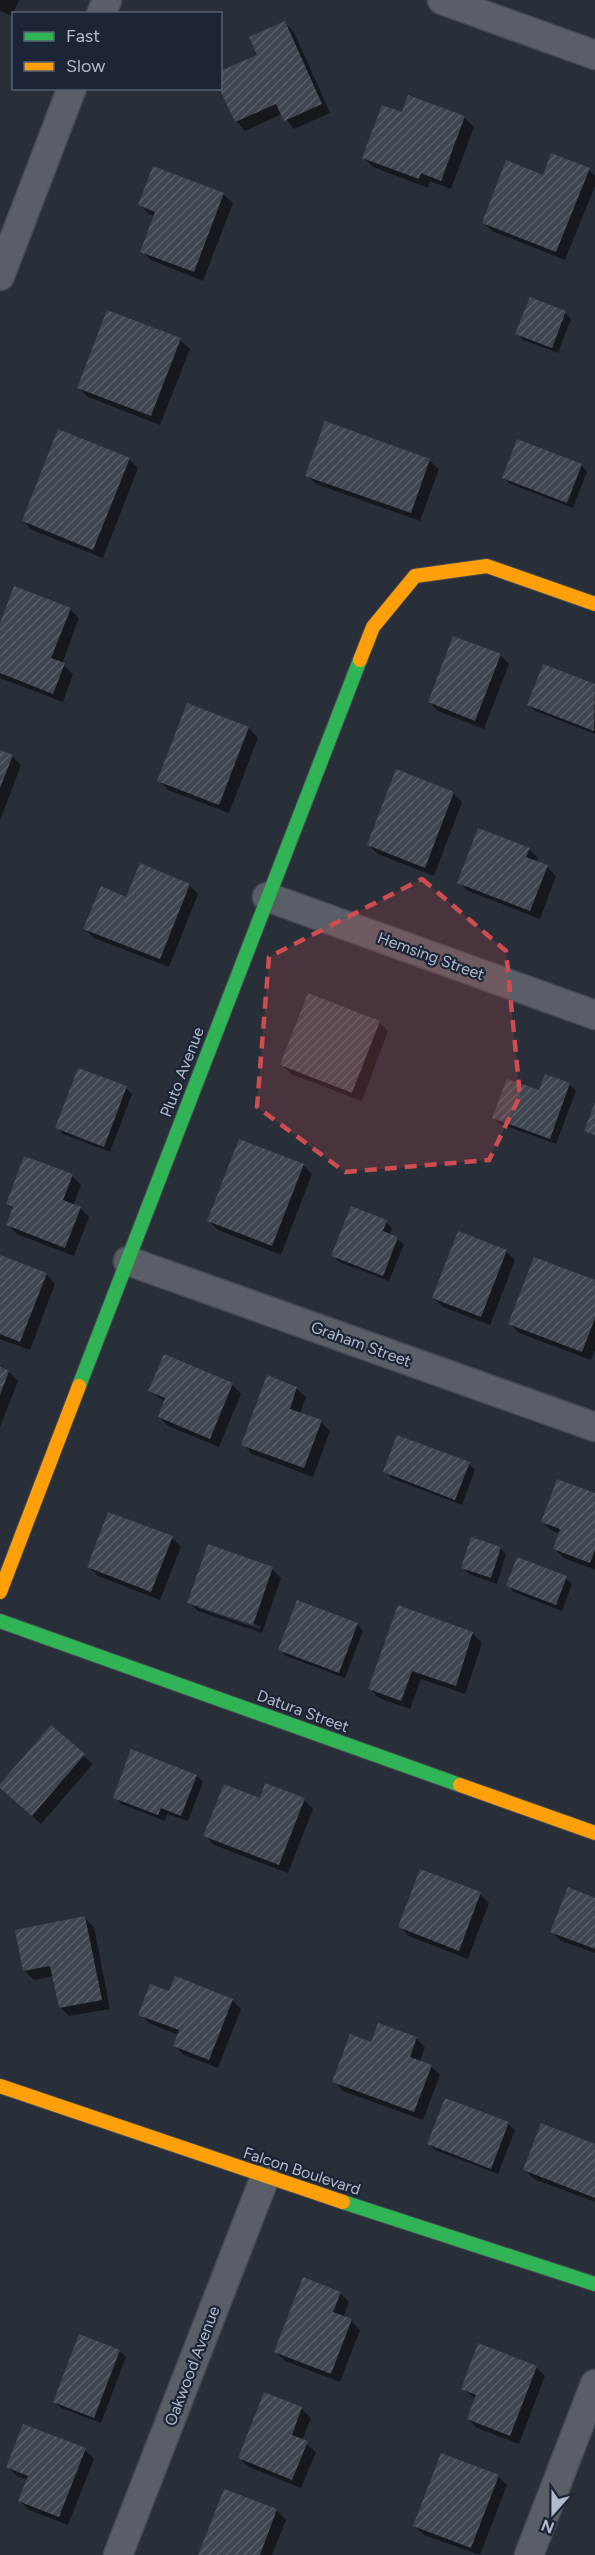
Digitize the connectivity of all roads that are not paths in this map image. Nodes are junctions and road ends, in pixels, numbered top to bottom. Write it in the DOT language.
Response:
graph roads {
  1 [pos="442,0"];
  2 [pos="595,55"];
  3 [pos="71,90"];
  4 [pos="0,276"];
  5 [pos="595,604"];
  6 [pos="267,897"];
  7 [pos="595,1015"];
  8 [pos="128,1261"];
  9 [pos="595,1427"];
  10 [pos="0,1592"];
  11 [pos="0,1621"];
  12 [pos="595,1833"];
  13 [pos="0,2086"];
  14 [pos="265,2176"];
  15 [pos="595,2284"];
  16 [pos="595,2384"];
  17 [pos="118,2555"];
  18 [pos="529,2555"];
  1 -- 2 [label="street"];
  3 -- 4 [label="street"];
  5 -- 6 [label="street, Pluto Avenue"];
  6 -- 7 [label="street, Hemsing Street"];
  6 -- 8 [label="street, Pluto Avenue"];
  8 -- 9 [label="street, Graham Street"];
  8 -- 10 [label="street, Pluto Avenue"];
  11 -- 12 [label="street, Datura Street"];
  13 -- 14 [label="street, Falcon Boulevard"];
  14 -- 15 [label="street, Falcon Boulevard"];
  14 -- 17 [label="street, Oakwood Avenue"];
  16 -- 18 [label="street"];
}
